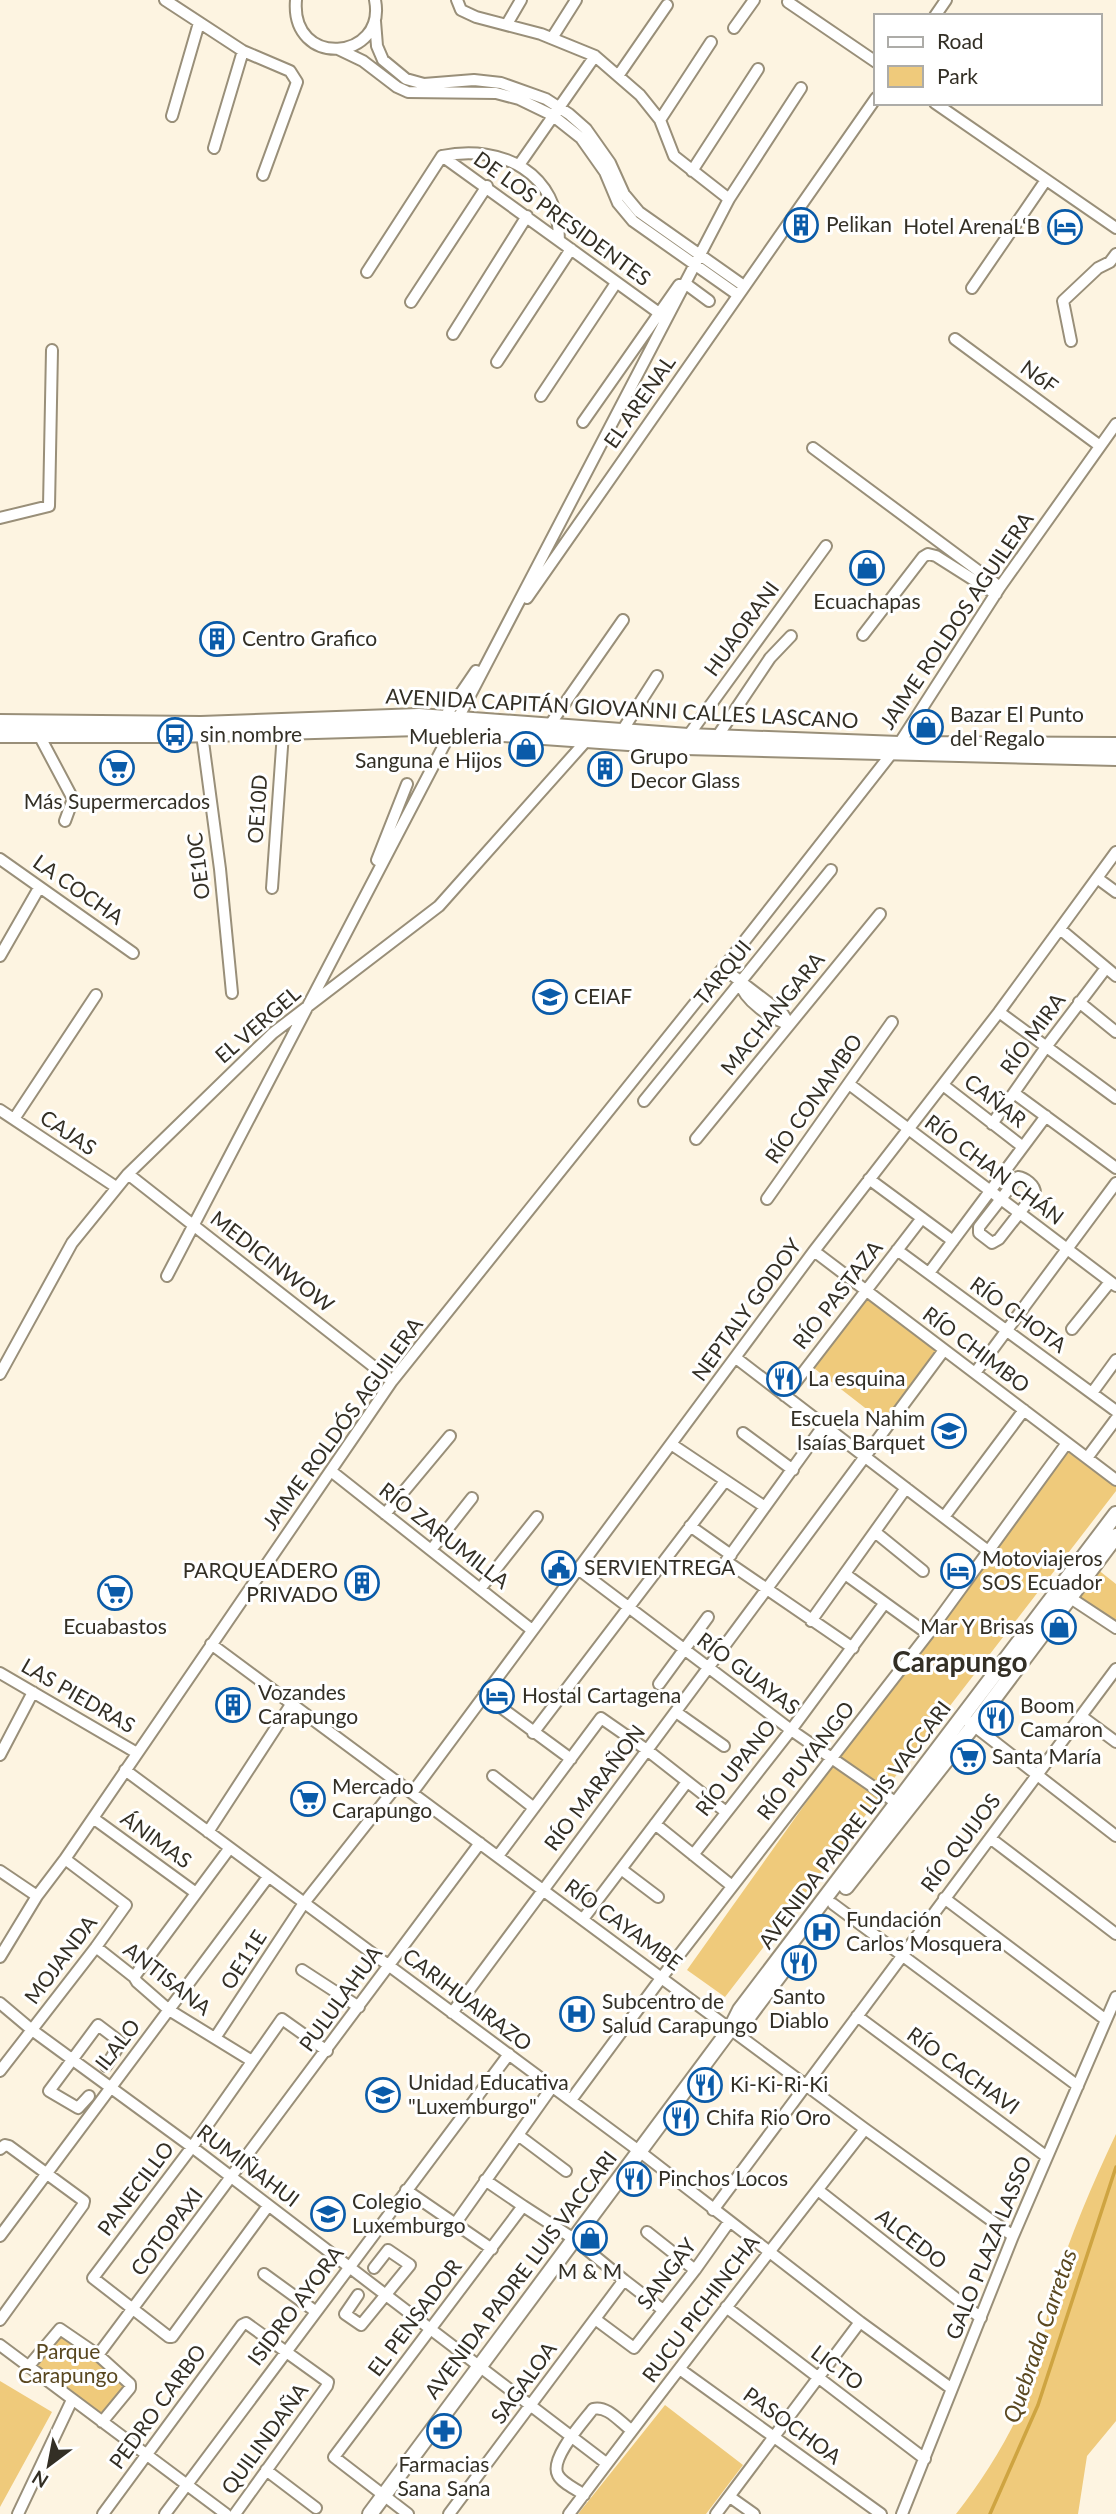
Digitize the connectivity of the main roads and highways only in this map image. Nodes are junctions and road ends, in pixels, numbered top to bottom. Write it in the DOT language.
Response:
graph roads {
  1 [pos="0,722"];
  2 [pos="441,723"];
  3 [pos="0,735"];
  4 [pos="1116,745"];
  5 [pos="895,749"];
  6 [pos="1116,758"];
  7 [pos="1116,1514"];
  8 [pos="1116,1536"];
  9 [pos="1064,1594"];
  10 [pos="969,1721"];
  11 [pos="731,2028"];
  12 [pos="370,2514"];
  1 -- 2 [label="main road, AVENIDA CAPITÁN GIOVANNI CALLES LASCANO"];
  2 -- 3 [label="main road, AVENIDA CAPITÁN GIOVANNI CALLES LASCANO"];
  2 -- 5 [label="main road, AVENIDA CAPITÁN GIOVANNI CALLES LASCANO"];
  2 -- 5 [label="main road, AVENIDA CAPITÁN GIOVANNI CALLES LASCANO"];
  4 -- 5 [label="main road, AVENIDA CAPITÁN GIOVANNI CALLES LASCANO"];
  5 -- 6 [label="main road, AVENIDA CAPITÁN GIOVANNI CALLES LASCANO"];
  7 -- 9 [label="main road, AVENIDA PADRE LUIS VACCARI"];
  8 -- 9 [label="main road, AVENIDA PADRE LUIS VACCARI"];
  9 -- 10 [label="main road, AVENIDA PADRE LUIS VACCARI"];
  10 -- 11 [label="main road, AVENIDA PADRE LUIS VACCARI"];
  10 -- 11 [label="main road, AVENIDA PADRE LUIS VACCARI"];
  11 -- 12 [label="main road, AVENIDA PADRE LUIS VACCARI"];
}
